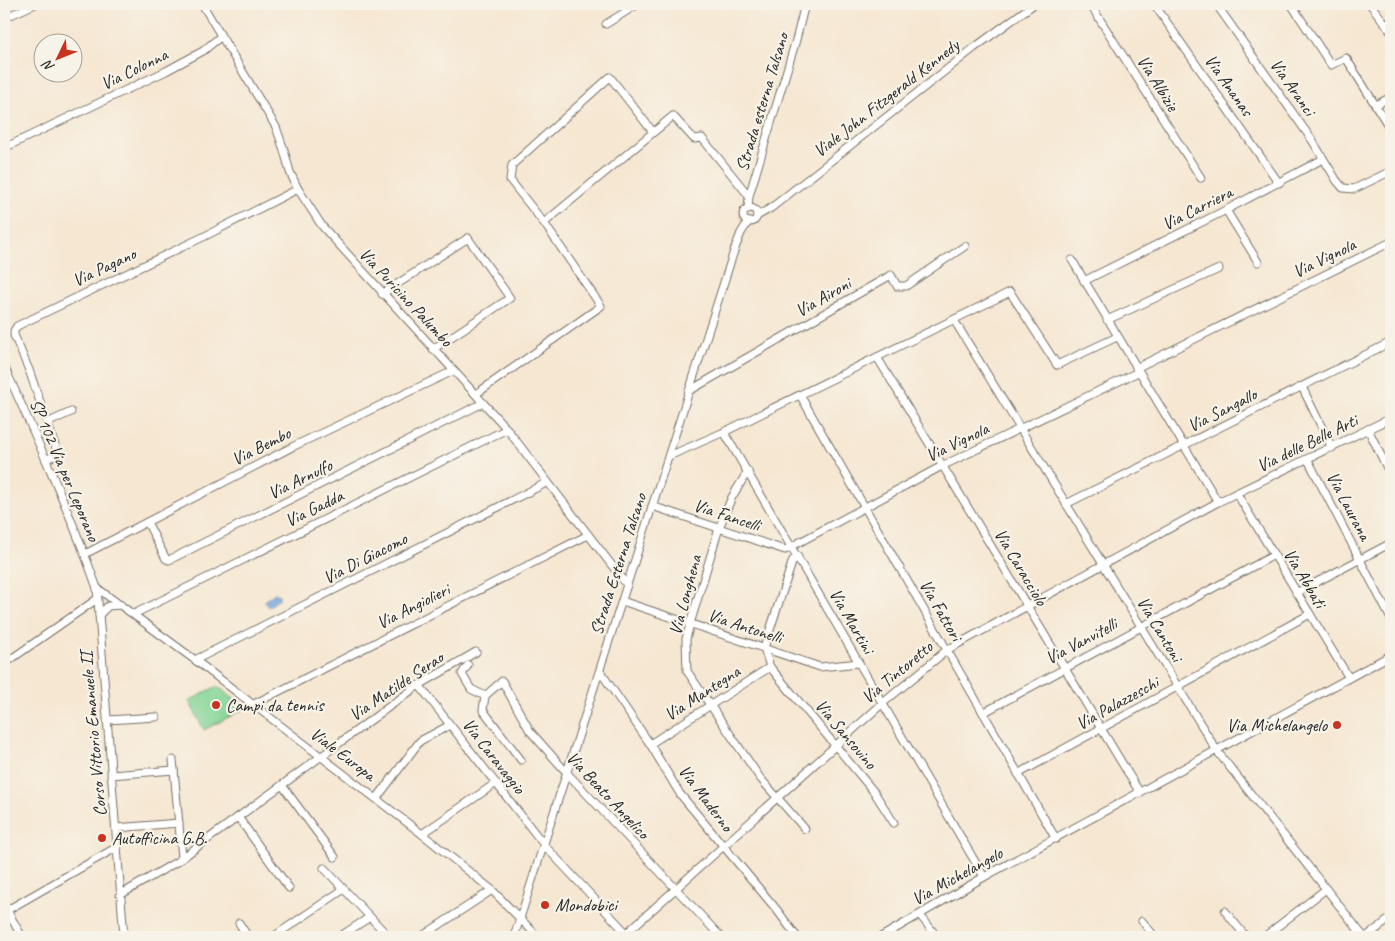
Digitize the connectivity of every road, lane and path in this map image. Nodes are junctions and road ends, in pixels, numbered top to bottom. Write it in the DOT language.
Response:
graph roads {
  1 [pos="35,4"];
  2 [pos="202,4"];
  3 [pos="638,4"];
  4 [pos="805,4"];
  5 [pos="1034,4"];
  6 [pos="1090,4"];
  7 [pos="1154,4"];
  8 [pos="1216,4"];
  9 [pos="1291,4"];
  10 [pos="1370,4"];
  11 [pos="4,18"];
  12 [pos="606,24"];
  13 [pos="1391,31"];
  14 [pos="220,37"];
  15 [pos="1391,97"];
  16 [pos="1376,105"];
  17 [pos="1391,130"];
  18 [pos="653,132"];
  19 [pos="4,148"];
  20 [pos="1323,159"];
  21 [pos="1391,171"];
  22 [pos="1201,178"];
  23 [pos="1279,183"];
  24 [pos="298,189"];
  25 [pos="749,196"];
  26 [pos="748,209"];
  27 [pos="1226,210"];
  28 [pos="757,216"];
  29 [pos="748,222"];
  30 [pos="544,224"];
  31 [pos="1391,242"];
  32 [pos="965,246"];
  33 [pos="1072,260"];
  34 [pos="1258,262"];
  35 [pos="1219,269"];
  36 [pos="1084,281"];
  37 [pos="382,294"];
  38 [pos="954,320"];
  39 [pos="1107,320"];
  40 [pos="1117,337"];
  41 [pos="1391,344"];
  42 [pos="433,349"];
  43 [pos="877,357"];
  44 [pos="4,366"];
  45 [pos="1137,370"];
  46 [pos="454,371"];
  47 [pos="1302,387"];
  48 [pos="689,391"];
  49 [pos="476,394"];
  50 [pos="800,395"];
  51 [pos="484,403"];
  52 [pos="71,412"];
  53 [pos="1391,418"];
  54 [pos="47,423"];
  55 [pos="1020,428"];
  56 [pos="507,429"];
  57 [pos="1368,430"];
  58 [pos="724,432"];
  59 [pos="1184,447"];
  60 [pos="1332,448"];
  61 [pos="669,456"];
  62 [pos="46,459"];
  63 [pos="1308,460"];
  64 [pos="942,466"];
  65 [pos="748,471"];
  66 [pos="1391,476"];
  67 [pos="548,482"];
  68 [pos="1237,494"];
  69 [pos="1218,502"];
  70 [pos="1066,504"];
  71 [pos="652,506"];
  72 [pos="865,508"];
  73 [pos="147,522"];
  74 [pos="719,528"];
  75 [pos="588,535"];
  76 [pos="1391,543"];
  77 [pos="792,547"];
  78 [pos="85,554"];
  79 [pos="1274,555"];
  80 [pos="798,557"];
  81 [pos="1361,559"];
  82 [pos="1103,564"];
  83 [pos="627,585"];
  84 [pos="97,588"];
  85 [pos="1296,593"];
  86 [pos="97,599"];
  87 [pos="622,601"];
  88 [pos="122,605"];
  89 [pos="1027,606"];
  90 [pos="134,614"];
  91 [pos="1310,614"];
  92 [pos="99,615"];
  93 [pos="1391,619"];
  94 [pos="690,624"];
  95 [pos="1141,626"];
  96 [pos="764,648"];
  97 [pos="947,650"];
  98 [pos="476,652"];
  99 [pos="1391,655"];
  100 [pos="195,660"];
  101 [pos="860,663"];
  102 [pos="4,664"];
  103 [pos="468,665"];
  104 [pos="770,667"];
  105 [pos="1064,668"];
  106 [pos="600,671"];
  107 [pos="1349,678"];
  108 [pos="419,685"];
  109 [pos="1178,686"];
  110 [pos="484,696"];
  111 [pos="883,703"];
  112 [pos="252,705"];
  113 [pos="710,705"];
  114 [pos="983,712"];
  115 [pos="156,717"];
  116 [pos="108,720"];
  117 [pos="450,725"];
  118 [pos="1100,729"];
  119 [pos="650,744"];
  120 [pos="835,745"];
  121 [pos="1217,751"];
  122 [pos="321,756"];
  123 [pos="173,760"];
  124 [pos="521,760"];
  125 [pos="174,770"];
  126 [pos="568,774"];
  127 [pos="1018,774"];
  128 [pos="111,776"];
  129 [pos="496,783"];
  130 [pos="282,785"];
  131 [pos="1140,793"];
  132 [pos="776,797"];
  133 [pos="376,798"];
  134 [pos="238,817"];
  135 [pos="179,823"];
  136 [pos="894,823"];
  137 [pos="116,828"];
  138 [pos="805,829"];
  139 [pos="422,834"];
  140 [pos="1056,839"];
  141 [pos="545,846"];
  142 [pos="723,846"];
  143 [pos="117,847"];
  144 [pos="335,857"];
  145 [pos="182,858"];
  146 [pos="324,868"];
  147 [pos="984,877"];
  148 [pos="289,888"];
  149 [pos="344,889"];
  150 [pos="1326,889"];
  151 [pos="492,890"];
  152 [pos="676,890"];
  153 [pos="120,895"];
  154 [pos="5,909"];
  155 [pos="1225,911"];
  156 [pos="920,915"];
  157 [pos="370,917"];
  158 [pos="520,917"];
  159 [pos="1391,918"];
  160 [pos="1142,921"];
  161 [pos="239,923"];
  162 [pos="124,935"];
  163 [pos="626,936"];
  164 [pos="22,937"];
  165 [pos="115,937"];
  166 [pos="248,937"];
  167 [pos="273,937"];
  168 [pos="339,937"];
  169 [pos="389,937"];
  170 [pos="421,937"];
  171 [pos="514,937"];
  172 [pos="538,937"];
  173 [pos="721,937"];
  174 [pos="797,937"];
  175 [pos="881,937"];
  176 [pos="937,937"];
  177 [pos="1155,937"];
  178 [pos="1246,937"];
  179 [pos="1264,937"];
  180 [pos="1365,937"];
  1 -- 11 [label="street"];
  2 -- 14 [label="street, Via Puricino Palumbo"];
  3 -- 12 [label="street"];
  4 -- 25 [label="street, Strada esterna Talsano"];
  5 -- 28 [label="street, Viale John Fitzgerald Kennedy"];
  6 -- 22 [label="street, Via Albizie"];
  7 -- 23 [label="street, Via Ananas"];
  8 -- 20 [label="street, Via Aranci"];
  9 -- 16 [label="street"];
  10 -- 13 [label="street"];
  14 -- 19 [label="street, Via Colonna"];
  14 -- 24 [label="street, Via Puricino Palumbo"];
  15 -- 16 [label="street"];
  16 -- 17 [label="street"];
  18 -- 25 [label="street"];
  18 -- 30 [label="street"];
  18 -- 30 [label="street"];
  20 -- 21 [label="street, Via Aranci"];
  20 -- 23 [label="street, Via Carriera"];
  23 -- 27 [label="street, Via Carriera"];
  24 -- 37 [label="street, Via Puricino Palumbo"];
  24 -- 54 [label="street, Via Pagano"];
  25 -- 26 [label="street, Strada esterna Talsano"];
  26 -- 28 [label="street"];
  26 -- 29 [label="street"];
  27 -- 34 [label="street"];
  27 -- 36 [label="street, Via Carriera"];
  28 -- 29 [label="street"];
  29 -- 48 [label="street, Strada Esterna Talsano"];
  30 -- 49 [label="street"];
  31 -- 45 [label="street, Via Vignola"];
  32 -- 48 [label="street, Via Aironi"];
  33 -- 36 [label="street"];
  35 -- 39 [label="street"];
  36 -- 39 [label="street"];
  37 -- 42 [label="street, Via Puricino Palumbo"];
  37 -- 42 [label="street"];
  38 -- 40 [label="street"];
  38 -- 43 [label="street"];
  38 -- 55 [label="street, Via Cantoni"];
  39 -- 40 [label="street"];
  40 -- 45 [label="street"];
  41 -- 47 [label="street, Via Sangallo"];
  42 -- 46 [label="street, Via Puricino Palumbo"];
  43 -- 50 [label="street"];
  43 -- 64 [label="street, Via Caracciolo"];
  44 -- 62 [label="street, SP 102 Via per Leporano"];
  45 -- 55 [label="street, Via Vignola"];
  45 -- 59 [label="street"];
  46 -- 49 [label="street, Via Puricino Palumbo"];
  46 -- 73 [label="street, Via Bembo"];
  47 -- 59 [label="street, Via Sangallo"];
  47 -- 60 [label="street"];
  48 -- 61 [label="street, Strada Esterna Talsano"];
  49 -- 51 [label="street, Via Puricino Palumbo"];
  50 -- 58 [label="street"];
  50 -- 72 [label="street, Via Fattori"];
  51 -- 56 [label="street, Via Puricino Palumbo"];
  51 -- 73 [label="street, Via Arnulfo"];
  52 -- 54 [label="street"];
  53 -- 57 [label="street, Via delle Belle Arti"];
  54 -- 62 [label="street, Via Pagano"];
  55 -- 64 [label="street, Via Vignola"];
  55 -- 70 [label="street, Via Cantoni"];
  56 -- 67 [label="street, Via Puricino Palumbo"];
  56 -- 90 [label="street, Via Gadda"];
  57 -- 60 [label="street, Via delle Belle Arti"];
  57 -- 66 [label="street"];
  58 -- 61 [label="street"];
  58 -- 65 [label="street, Via Martini"];
  59 -- 69 [label="street"];
  59 -- 70 [label="street, Via Sangallo"];
  60 -- 63 [label="street, Via delle Belle Arti"];
  61 -- 71 [label="street, Strada Esterna Talsano"];
  62 -- 78 [label="street, SP 102 Via per Leporano"];
  63 -- 68 [label="street, Via delle Belle Arti"];
  63 -- 81 [label="street, Via Laurana"];
  64 -- 72 [label="street, Via Vignola"];
  64 -- 89 [label="street, Via Caracciolo"];
  65 -- 74 [label="street, Via Longhena"];
  65 -- 77 [label="street, Via Martini"];
  67 -- 75 [label="street, Via Puricino Palumbo"];
  67 -- 100 [label="street, Via Di Giacomo"];
  68 -- 69 [label="street, Via Tintoretto"];
  68 -- 79 [label="street, Via Abbati"];
  69 -- 82 [label="street, Via Tintoretto"];
  70 -- 82 [label="street, Via Cantoni"];
  71 -- 74 [label="street, Via Fancelli"];
  71 -- 83 [label="street, Strada Esterna Talsano"];
  72 -- 77 [label="street, Via Vignola"];
  72 -- 97 [label="street, Via Fattori"];
  73 -- 78 [label="street, Via Bembo"];
  74 -- 77 [label="street, Via Fancelli"];
  74 -- 94 [label="street, Via Longhena"];
  75 -- 83 [label="street, Via Puricino Palumbo"];
  75 -- 112 [label="street, Via Angiolieri"];
  76 -- 81 [label="street"];
  77 -- 80 [label="street, Via Martini"];
  78 -- 84 [label="street, SP 102 Via per Leporano"];
  79 -- 85 [label="street, Via Abbati"];
  79 -- 95 [label="street, Via Vanvitelli"];
  80 -- 96 [label="street"];
  80 -- 101 [label="street, Via Martini"];
  81 -- 85 [label="street"];
  81 -- 93 [label="street, Via Laurana"];
  82 -- 89 [label="street, Via Tintoretto"];
  82 -- 95 [label="street, Via Cantoni"];
  83 -- 87 [label="street, Strada Esterna Talsano"];
  84 -- 86 [label="street, Corso Vittorio Emanuele II"];
  84 -- 88 [label="street, Viale Europa"];
  85 -- 91 [label="street, Via Abbati"];
  86 -- 92 [label="street, Corso Vittorio Emanuele II"];
  86 -- 102 [label="street"];
  87 -- 94 [label="street, Via Antonelli"];
  87 -- 106 [label="street, Strada Esterna Talsano"];
  88 -- 90 [label="street, Viale Europa"];
  88 -- 92 [label="street"];
  89 -- 97 [label="street, Via Tintoretto"];
  89 -- 105 [label="street, Via Caracciolo"];
  90 -- 100 [label="street, Viale Europa"];
  91 -- 107 [label="street, Via Abbati"];
  91 -- 109 [label="street, Via Palazzeschi"];
  92 -- 116 [label="street, Corso Vittorio Emanuele II"];
  94 -- 96 [label="street, Via Antonelli"];
  94 -- 113 [label="street, Via Longhena"];
  95 -- 105 [label="street, Via Vanvitelli"];
  95 -- 109 [label="street, Via Cantoni"];
  96 -- 101 [label="street, Via Antonelli"];
  96 -- 104 [label="street"];
  97 -- 111 [label="street, Via Tintoretto"];
  97 -- 114 [label="street, Via Fattori"];
  98 -- 108 [label="street, Via Matilde Serao"];
  99 -- 107 [label="street, Via Michelangelo"];
  100 -- 112 [label="street, Viale Europa"];
  101 -- 111 [label="street, Via Martini"];
  103 -- 110 [label="street"];
  104 -- 113 [label="street, Via Mantegna"];
  104 -- 120 [label="street, Via Sansovino"];
  105 -- 114 [label="street, Via Vanvitelli"];
  105 -- 118 [label="street, Via Caracciolo"];
  106 -- 119 [label="street, Via Maderno"];
  106 -- 126 [label="street, Strada Esterna Talsano"];
  107 -- 121 [label="street, Via Michelangelo"];
  108 -- 117 [label="street, Via Caravaggio"];
  108 -- 122 [label="street, Via Matilde Serao"];
  109 -- 118 [label="street, Via Palazzeschi"];
  109 -- 121 [label="street, Via Cantoni"];
  110 -- 124 [label="street"];
  110 -- 126 [label="street, Via Beato Angelico"];
  111 -- 120 [label="street, Via Tintoretto"];
  111 -- 147 [label="street, Via Martini"];
  112 -- 122 [label="street, Viale Europa"];
  113 -- 119 [label="street, Via Mantegna"];
  113 -- 132 [label="street, Via Longhena"];
  114 -- 127 [label="street, Via Fattori"];
  115 -- 116 [label="street"];
  116 -- 128 [label="street, Corso Vittorio Emanuele II"];
  117 -- 129 [label="street, Via Caravaggio"];
  117 -- 133 [label="street"];
  118 -- 127 [label="street, Via Palazzeschi"];
  118 -- 131 [label="street, Via Caracciolo"];
  119 -- 142 [label="street, Via Maderno"];
  120 -- 132 [label="street, Via Tintoretto"];
  120 -- 136 [label="street, Via Sansovino"];
  121 -- 131 [label="street, Via Michelangelo"];
  121 -- 150 [label="street, Via Cantoni"];
  122 -- 130 [label="street, Via Matilde Serao"];
  122 -- 133 [label="street, Viale Europa"];
  123 -- 125 [label="street"];
  125 -- 128 [label="street"];
  125 -- 135 [label="street"];
  126 -- 141 [label="street, Strada Esterna Talsano"];
  126 -- 152 [label="street, Via Beato Angelico"];
  127 -- 140 [label="street, Via Fattori"];
  128 -- 137 [label="street, Corso Vittorio Emanuele II"];
  129 -- 139 [label="street"];
  129 -- 141 [label="street, Via Caravaggio"];
  130 -- 134 [label="street, Via Matilde Serao"];
  130 -- 144 [label="street"];
  131 -- 140 [label="street, Via Michelangelo"];
  132 -- 138 [label="street, Via Longhena"];
  132 -- 142 [label="street, Via Tintoretto"];
  133 -- 139 [label="street, Viale Europa"];
  134 -- 145 [label="street, Via Matilde Serao"];
  134 -- 148 [label="street"];
  135 -- 137 [label="street"];
  135 -- 145 [label="street"];
  137 -- 143 [label="street, Corso Vittorio Emanuele II"];
  139 -- 151 [label="street, Viale Europa"];
  140 -- 147 [label="street, Via Michelangelo"];
  141 -- 158 [label="street, Strada Esterna Talsano"];
  141 -- 163 [label="street, Via Caravaggio"];
  142 -- 152 [label="street, Via Tintoretto"];
  142 -- 174 [label="street, Via Maderno"];
  143 -- 153 [label="street, Corso Vittorio Emanuele II"];
  143 -- 154 [label="street"];
  145 -- 153 [label="street, Via Matilde Serao"];
  146 -- 149 [label="street"];
  147 -- 156 [label="street, Via Michelangelo"];
  149 -- 157 [label="street"];
  149 -- 167 [label="street"];
  150 -- 179 [label="street"];
  150 -- 180 [label="street, Via Cantoni"];
  151 -- 158 [label="street, Viale Europa"];
  151 -- 170 [label="street"];
  152 -- 163 [label="street, Via Tintoretto"];
  152 -- 173 [label="street, Via Beato Angelico"];
  153 -- 162 [label="street, Corso Vittorio Emanuele II"];
  154 -- 164 [label="street"];
  155 -- 178 [label="street"];
  156 -- 175 [label="street, Via Michelangelo"];
  156 -- 176 [label="street"];
  157 -- 168 [label="street"];
  157 -- 169 [label="street"];
  158 -- 171 [label="street, Strada Esterna Talsano"];
  158 -- 172 [label="street, Viale Europa"];
  159 -- 180 [label="street"];
  160 -- 177 [label="street"];
  161 -- 166 [label="street"];
  162 -- 165 [label="street"];
}
